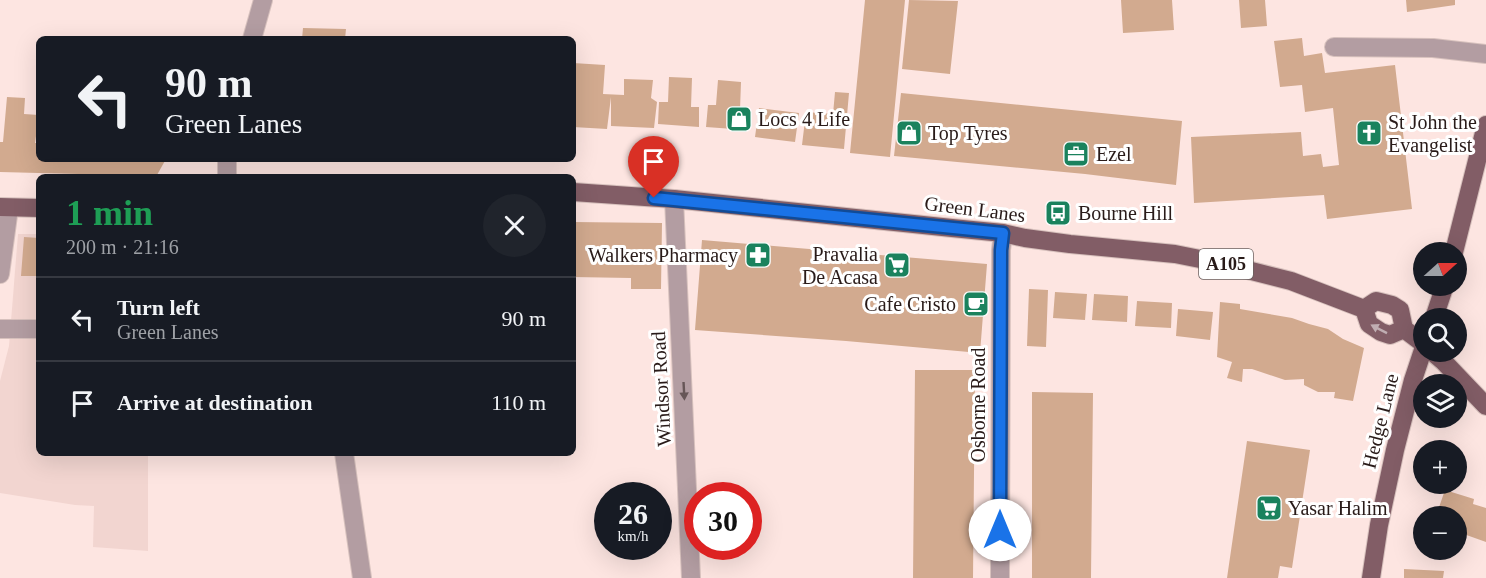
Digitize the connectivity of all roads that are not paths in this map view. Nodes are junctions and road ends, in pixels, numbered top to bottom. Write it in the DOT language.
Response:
graph roads {
  1 [pos="263,0"];
  2 [pos="253,36"];
  3 [pos="1334,47"];
  4 [pos="1486,54"];
  5 [pos="1486,125"];
  6 [pos="576,192"];
  7 [pos="674,199"];
  8 [pos="5,208"];
  9 [pos="36,208"];
  10 [pos="1003,233"];
  11 [pos="1457,242"];
  12 [pos="0,274"];
  13 [pos="1364,309"];
  14 [pos="0,329"];
  15 [pos="36,329"];
  16 [pos="1404,329"];
  17 [pos="1413,337"];
  18 [pos="1419,362"];
  19 [pos="1444,362"];
  20 [pos="1486,406"];
  21 [pos="344,456"];
  22 [pos="362,578"];
  23 [pos="692,578"];
  24 [pos="1000,578"];
  25 [pos="1371,578"];
  1 -- 2 [label="street"];
  3 -- 4 [label="street"];
  5 -- 11 [label="main road"];
  6 -- 7 [label="main road, Green Lanes / A105"];
  7 -- 10 [label="main road, Green Lanes / A105"];
  7 -- 23 [label="street, Windsor Road, one-way"];
  8 -- 9 [label="main road"];
  8 -- 12 [label="street"];
  10 -- 13 [label="main road, Green Lanes / A105"];
  10 -- 24 [label="street, Osborne Road"];
  16 -- 13 [label="main road, one-way"];
  13 -- 16 [label="main road"];
  14 -- 15 [label="street"];
  16 -- 17 [label="main road"];
  18 -- 25 [label="main road, Hedge Lane"];
  19 -- 20 [label="main road"];
  21 -- 22 [label="street"];
}
